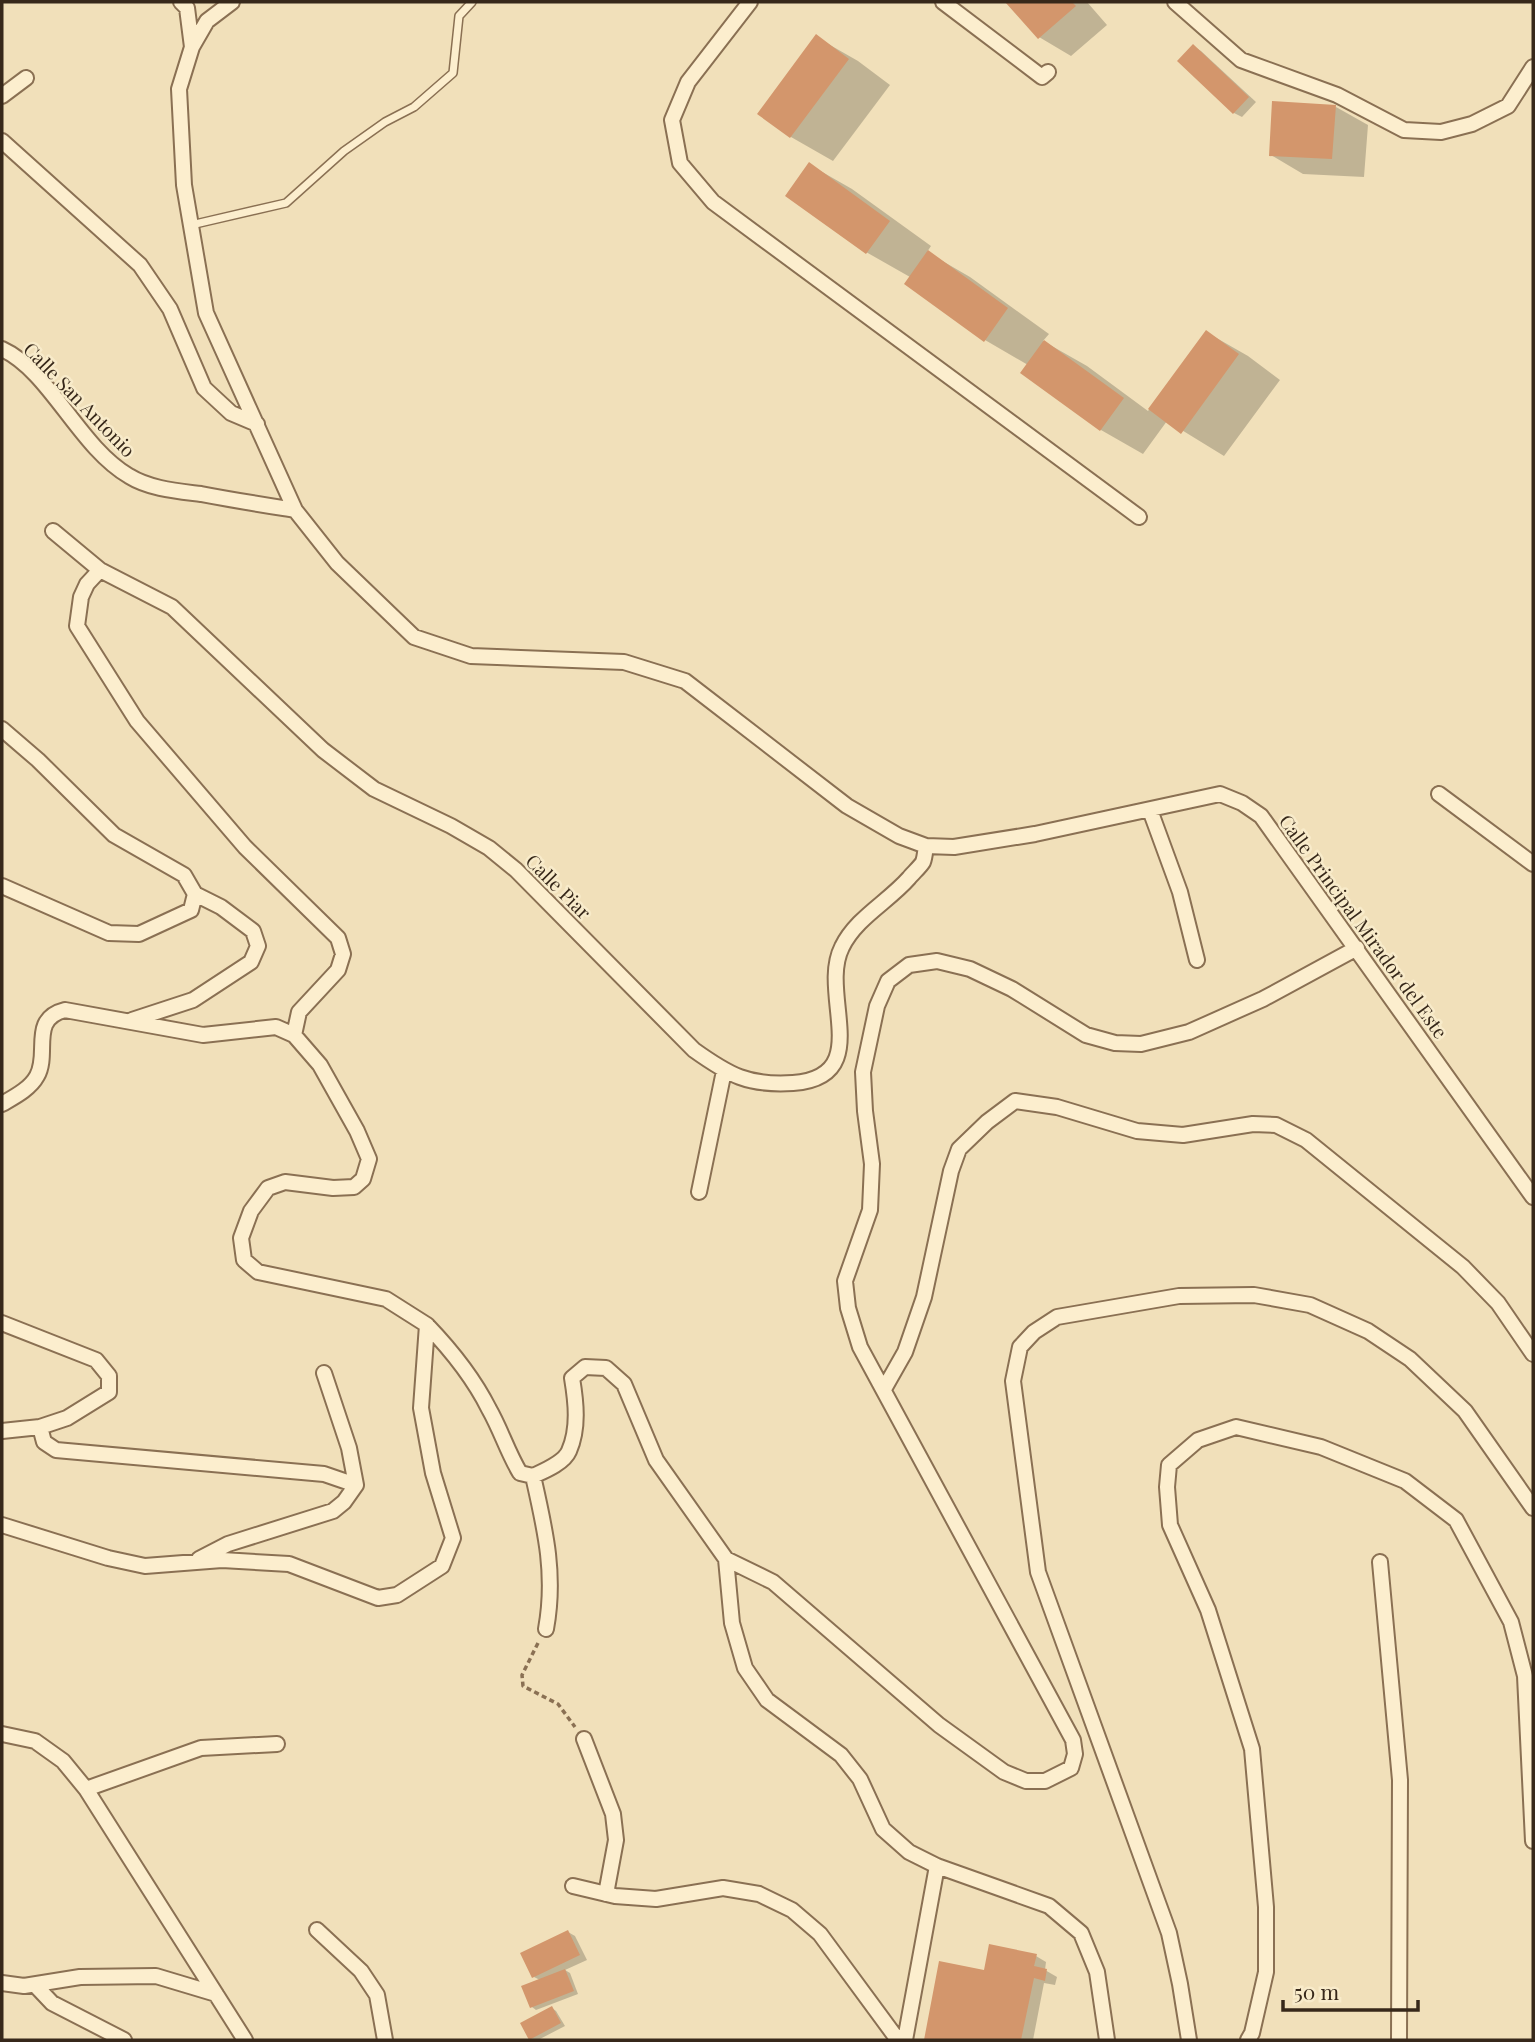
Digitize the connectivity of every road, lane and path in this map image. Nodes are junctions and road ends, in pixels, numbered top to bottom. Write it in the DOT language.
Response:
graph roads {
  1 [pos="181,2"];
  2 [pos="232,2"];
  3 [pos="472,2"];
  4 [pos="750,2"];
  5 [pos="943,2"];
  6 [pos="1175,2"];
  7 [pos="192,47"];
  8 [pos="1533,67"];
  9 [pos="1048,72"];
  10 [pos="26,78"];
  11 [pos="2,96"];
  12 [pos="3,145"];
  13 [pos="191,225"];
  14 [pos="2,349"];
  15 [pos="257,424"];
  16 [pos="295,510"];
  17 [pos="1139,517"];
  18 [pos="52,531"];
  19 [pos="100,570"];
  20 [pos="2,729"];
  21 [pos="1439,794"];
  22 [pos="1150,810"];
  23 [pos="926,846"];
  24 [pos="1533,864"];
  25 [pos="2,886"];
  26 [pos="195,894"];
  27 [pos="1357,948"];
  28 [pos="1197,960"];
  29 [pos="128,1021"];
  30 [pos="295,1035"];
  31 [pos="724,1071"];
  32 [pos="2,1104"];
  33 [pos="699,1192"];
  34 [pos="1533,1197"];
  35 [pos="2,1323"];
  36 [pos="427,1325"];
  37 [pos="1533,1354"];
  38 [pos="324,1373"];
  39 [pos="884,1389"];
  40 [pos="40,1427"];
  41 [pos="2,1431"];
  42 [pos="533,1476"];
  43 [pos="356,1485"];
  44 [pos="1533,1508"];
  45 [pos="2,1525"];
  46 [pos="726,1559"];
  47 [pos="192,1562"];
  48 [pos="1380,1562"];
  49 [pos="545,1629"];
  50 [pos="2,1734"];
  51 [pos="584,1739"];
  52 [pos="277,1744"];
  53 [pos="86,1789"];
  54 [pos="1533,1841"];
  55 [pos="937,1866"];
  56 [pos="573,1886"];
  57 [pos="606,1894"];
  58 [pos="317,1930"];
  59 [pos="2,1983"];
  60 [pos="35,1984"];
  61 [pos="216,1994"];
  62 [pos="124,2040"];
  63 [pos="245,2040"];
  64 [pos="385,2040"];
  65 [pos="898,2040"];
  66 [pos="905,2040"];
  67 [pos="1107,2040"];
  68 [pos="1189,2040"];
  69 [pos="1248,2040"];
  70 [pos="1399,2040"];
  1 -- 7 [label="street"];
  2 -- 7 [label="street, Calle Principal Mirador del Este"];
  3 -- 13 [label="lane"];
  4 -- 17 [label="street"];
  5 -- 9 [label="street"];
  6 -- 8 [label="street"];
  7 -- 13 [label="street, Calle Principal Mirador del Este"];
  10 -- 11 [label="street"];
  12 -- 15 [label="street"];
  13 -- 15 [label="street, Calle Principal Mirador del Este"];
  14 -- 16 [label="street, Calle San Antonio"];
  15 -- 16 [label="street, Calle Principal Mirador del Este"];
  16 -- 23 [label="street, Calle Principal Mirador del Este"];
  18 -- 19 [label="street, Calle Piar"];
  19 -- 30 [label="street"];
  19 -- 31 [label="street, Calle Piar"];
  20 -- 26 [label="street"];
  21 -- 24 [label="street"];
  22 -- 23 [label="street, Calle Principal Mirador del Este"];
  22 -- 27 [label="street, Calle Principal Mirador del Este"];
  22 -- 28 [label="street"];
  23 -- 31 [label="street, Calle Piar"];
  25 -- 26 [label="street"];
  26 -- 29 [label="street"];
  27 -- 34 [label="street, Calle Principal Mirador del Este"];
  27 -- 39 [label="street"];
  29 -- 30 [label="street"];
  29 -- 32 [label="street"];
  30 -- 36 [label="street"];
  31 -- 33 [label="street"];
  35 -- 40 [label="street"];
  36 -- 42 [label="street"];
  36 -- 47 [label="street"];
  37 -- 39 [label="street"];
  38 -- 43 [label="street"];
  39 -- 46 [label="street"];
  40 -- 41 [label="street"];
  40 -- 43 [label="street"];
  42 -- 46 [label="street"];
  42 -- 49 [label="street"];
  43 -- 47 [label="street"];
  44 -- 68 [label="street"];
  45 -- 47 [label="street"];
  46 -- 55 [label="street"];
  48 -- 70 [label="street"];
  49 -- 51 [label="path"];
  50 -- 53 [label="street"];
  51 -- 57 [label="street"];
  52 -- 53 [label="street"];
  53 -- 61 [label="street"];
  54 -- 69 [label="street"];
  55 -- 66 [label="street"];
  55 -- 67 [label="street"];
  56 -- 57 [label="street"];
  57 -- 65 [label="street"];
  58 -- 64 [label="street"];
  59 -- 60 [label="street"];
  60 -- 61 [label="street"];
  60 -- 62 [label="street"];
  61 -- 63 [label="street"];
}
